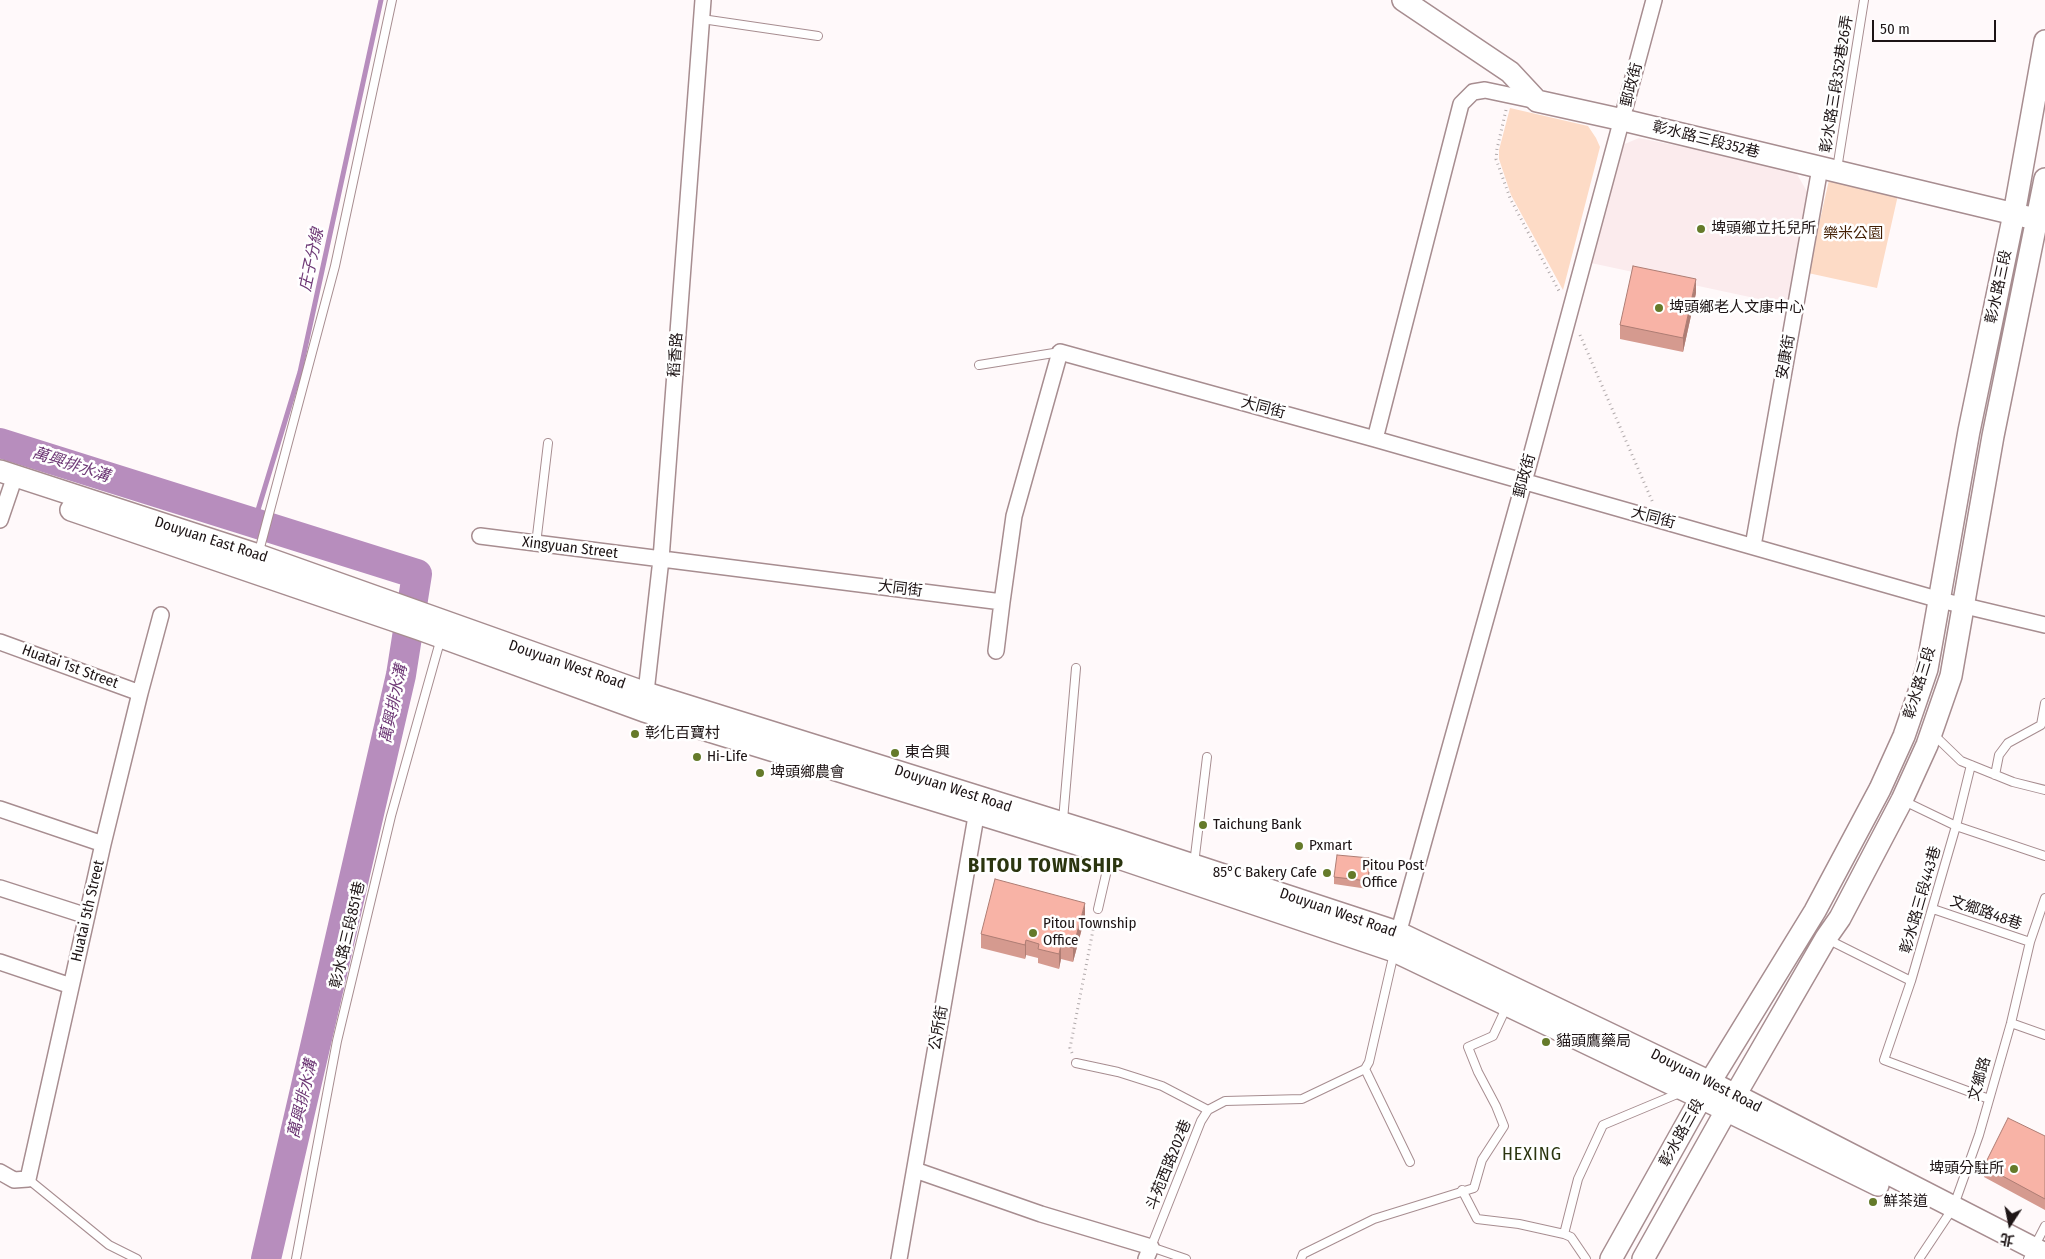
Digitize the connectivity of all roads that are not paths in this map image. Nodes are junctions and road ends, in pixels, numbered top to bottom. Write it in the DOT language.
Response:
graph roads {
  1 [pos="392,0"];
  2 [pos="704,0"];
  3 [pos="1403,0"];
  4 [pos="1654,0"];
  5 [pos="1864,0"];
  6 [pos="702,18"];
  7 [pos="818,36"];
  8 [pos="2045,41"];
  9 [pos="1537,100"];
  10 [pos="1624,120"];
  11 [pos="1828,170"];
  12 [pos="2045,179"];
  13 [pos="2014,214"];
  14 [pos="2041,221"];
  15 [pos="1060,352"];
  16 [pos="978,365"];
  17 [pos="1376,439"];
  18 [pos="548,443"];
  19 [pos="6,480"];
  20 [pos="1524,482"];
  21 [pos="0,520"];
  22 [pos="480,536"];
  23 [pos="536,544"];
  24 [pos="1753,546"];
  25 [pos="258,555"];
  26 [pos="661,559"];
  27 [pos="1940,600"];
  28 [pos="1002,602"];
  29 [pos="1964,605"];
  30 [pos="161,615"];
  31 [pos="420,621"];
  32 [pos="2045,625"];
  33 [pos="445,630"];
  34 [pos="0,642"];
  35 [pos="996,651"];
  36 [pos="1076,668"];
  37 [pos="140,692"];
  38 [pos="645,702"];
  39 [pos="2045,704"];
  40 [pos="1931,732"];
  41 [pos="1206,757"];
  42 [pos="1971,765"];
  43 [pos="1995,775"];
  44 [pos="2045,790"];
  45 [pos="1902,800"];
  46 [pos="978,805"];
  47 [pos="0,809"];
  48 [pos="1062,824"];
  49 [pos="1956,826"];
  50 [pos="102,844"];
  51 [pos="1114,848"];
  52 [pos="2045,856"];
  53 [pos="1194,865"];
  54 [pos="1836,871"];
  55 [pos="1859,882"];
  56 [pos="0,888"];
  57 [pos="2045,898"];
  58 [pos="1098,909"];
  59 [pos="1933,909"];
  60 [pos="87,916"];
  61 [pos="1826,938"];
  62 [pos="1396,942"];
  63 [pos="2030,942"];
  64 [pos="0,962"];
  65 [pos="1911,981"];
  66 [pos="71,986"];
  67 [pos="1507,1005"];
  68 [pos="2011,1023"];
  69 [pos="2045,1035"];
  70 [pos="1076,1063"];
  71 [pos="1365,1069"];
  72 [pos="1699,1090"];
  73 [pos="1989,1099"];
  74 [pos="1731,1103"];
  75 [pos="1208,1110"];
  76 [pos="1410,1162"];
  77 [pos="915,1170"];
  78 [pos="0,1172"];
  79 [pos="28,1178"];
  80 [pos="1462,1190"];
  81 [pos="1950,1213"];
  82 [pos="2045,1226"];
  83 [pos="1564,1234"];
  84 [pos="1149,1253"];
  85 [pos="2033,1255"];
  86 [pos="137,1259"];
  87 [pos="296,1259"];
  88 [pos="899,1259"];
  89 [pos="1186,1259"];
  90 [pos="1301,1259"];
  91 [pos="1586,1259"];
  92 [pos="1611,1259"];
  93 [pos="1643,1259"];
  94 [pos="1919,1259"];
  1 -- 25 [label="lane"];
  2 -- 6 [label="street, 稻香路"];
  3 -- 9 [label="main road"];
  4 -- 10 [label="street, 郵政街"];
  5 -- 11 [label="lane, 彰水路三段352巷26弄"];
  6 -- 7 [label="lane"];
  6 -- 26 [label="street, 稻香路"];
  8 -- 13 [label="main road, 彰水路三段"];
  9 -- 10 [label="main road, 彰水路三段352巷"];
  9 -- 17 [label="street"];
  10 -- 11 [label="main road, 彰水路三段352巷"];
  10 -- 20 [label="street, 郵政街"];
  11 -- 13 [label="main road, 彰水路三段352巷"];
  11 -- 24 [label="street, 安康街"];
  12 -- 14 [label="main road, 彰水路三段"];
  13 -- 14 [label="main road, 彰水路三段352巷"];
  13 -- 27 [label="main road, 彰水路三段"];
  14 -- 29 [label="main road, 彰水路三段"];
  15 -- 16 [label="lane"];
  15 -- 17 [label="street, 大同街"];
  15 -- 28 [label="street"];
  17 -- 20 [label="street, 大同街"];
  18 -- 23 [label="lane"];
  19 -- 21 [label="street"];
  19 -- 25 [label="main road, Douyuan East Road"];
  19 -- 31 [label="main road, Douyuan East Road"];
  20 -- 24 [label="street, 大同街"];
  20 -- 62 [label="street, 郵政街"];
  22 -- 23 [label="street, Xingyuan Street"];
  23 -- 26 [label="street, Xingyuan Street"];
  24 -- 27 [label="street, 大同街"];
  25 -- 31 [label="main road, Douyuan East Road"];
  26 -- 28 [label="street, 大同街"];
  26 -- 38 [label="street, 稻香路"];
  27 -- 29 [label="street, 大同街"];
  27 -- 54 [label="main road, 彰水路三段"];
  28 -- 35 [label="street"];
  29 -- 32 [label="street, 大同街"];
  29 -- 40 [label="main road, 彰水路三段"];
  30 -- 37 [label="street, Huatai 5th Street"];
  31 -- 33 [label="main road, Douyuan West Road"];
  33 -- 38 [label="main road, Douyuan West Road"];
  33 -- 87 [label="lane, 彰水路三段851巷"];
  34 -- 37 [label="street, Huatai 1st Street"];
  36 -- 48 [label="lane"];
  37 -- 50 [label="street, Huatai 5th Street"];
  38 -- 46 [label="main road, Douyuan West Road"];
  39 -- 43 [label="lane"];
  40 -- 42 [label="lane"];
  40 -- 45 [label="main road, 彰水路三段"];
  41 -- 53 [label="lane"];
  42 -- 43 [label="lane"];
  42 -- 49 [label="lane, 彰水路三段443巷"];
  43 -- 44 [label="lane"];
  45 -- 49 [label="lane"];
  45 -- 55 [label="main road, 彰水路三段"];
  46 -- 48 [label="main road, Douyuan West Road"];
  46 -- 51 [label="main road, Douyuan West Road"];
  46 -- 77 [label="street, 公所街"];
  47 -- 50 [label="street"];
  48 -- 51 [label="main road, Douyuan West Road"];
  49 -- 52 [label="lane"];
  49 -- 59 [label="lane, 彰水路三段443巷"];
  50 -- 60 [label="street, Huatai 5th Street"];
  51 -- 53 [label="main road, Douyuan West Road"];
  51 -- 58 [label="lane"];
  51 -- 62 [label="main road, Douyuan West Road"];
  53 -- 62 [label="main road, Douyuan West Road"];
  54 -- 55 [label="main road"];
  54 -- 72 [label="main road, 彰水路三段"];
  55 -- 61 [label="main road, 彰水路三段"];
  56 -- 60 [label="street"];
  57 -- 63 [label="lane, 文鄉路"];
  59 -- 63 [label="lane, 文鄉路48巷"];
  59 -- 65 [label="lane, 彰水路三段443巷"];
  60 -- 66 [label="street, Huatai 5th Street"];
  61 -- 65 [label="lane"];
  61 -- 74 [label="main road, 彰水路三段"];
  62 -- 67 [label="main road, Douyuan West Road"];
  62 -- 71 [label="lane"];
  62 -- 72 [label="main road, Douyuan West Road"];
  63 -- 68 [label="lane, 文鄉路"];
  64 -- 66 [label="street"];
  65 -- 73 [label="lane, 彰水路三段443巷"];
  66 -- 79 [label="street, Huatai 5th Street"];
  67 -- 72 [label="main road, Douyuan West Road"];
  67 -- 80 [label="lane"];
  68 -- 69 [label="lane"];
  68 -- 73 [label="lane, 文鄉路"];
  70 -- 75 [label="lane"];
  71 -- 75 [label="lane, 斗苑西路202巷"];
  71 -- 76 [label="lane"];
  72 -- 74 [label="main road, Douyuan West Road"];
  72 -- 83 [label="lane"];
  72 -- 92 [label="main road, 彰水路三段"];
  73 -- 81 [label="lane, 文鄉路"];
  74 -- 81 [label="main road, Douyuan West Road"];
  74 -- 93 [label="main road, 彰水路三段"];
  75 -- 84 [label="lane, 斗苑西路202巷"];
  77 -- 84 [label="street"];
  77 -- 88 [label="street, 公所街"];
  78 -- 79 [label="street"];
  79 -- 86 [label="lane"];
  80 -- 83 [label="lane"];
  80 -- 90 [label="lane"];
  81 -- 85 [label="main road, Douyuan West Road"];
  81 -- 94 [label="lane, 文鄉路"];
  82 -- 85 [label="lane"];
  83 -- 91 [label="lane"];
  84 -- 89 [label="lane"];
}
